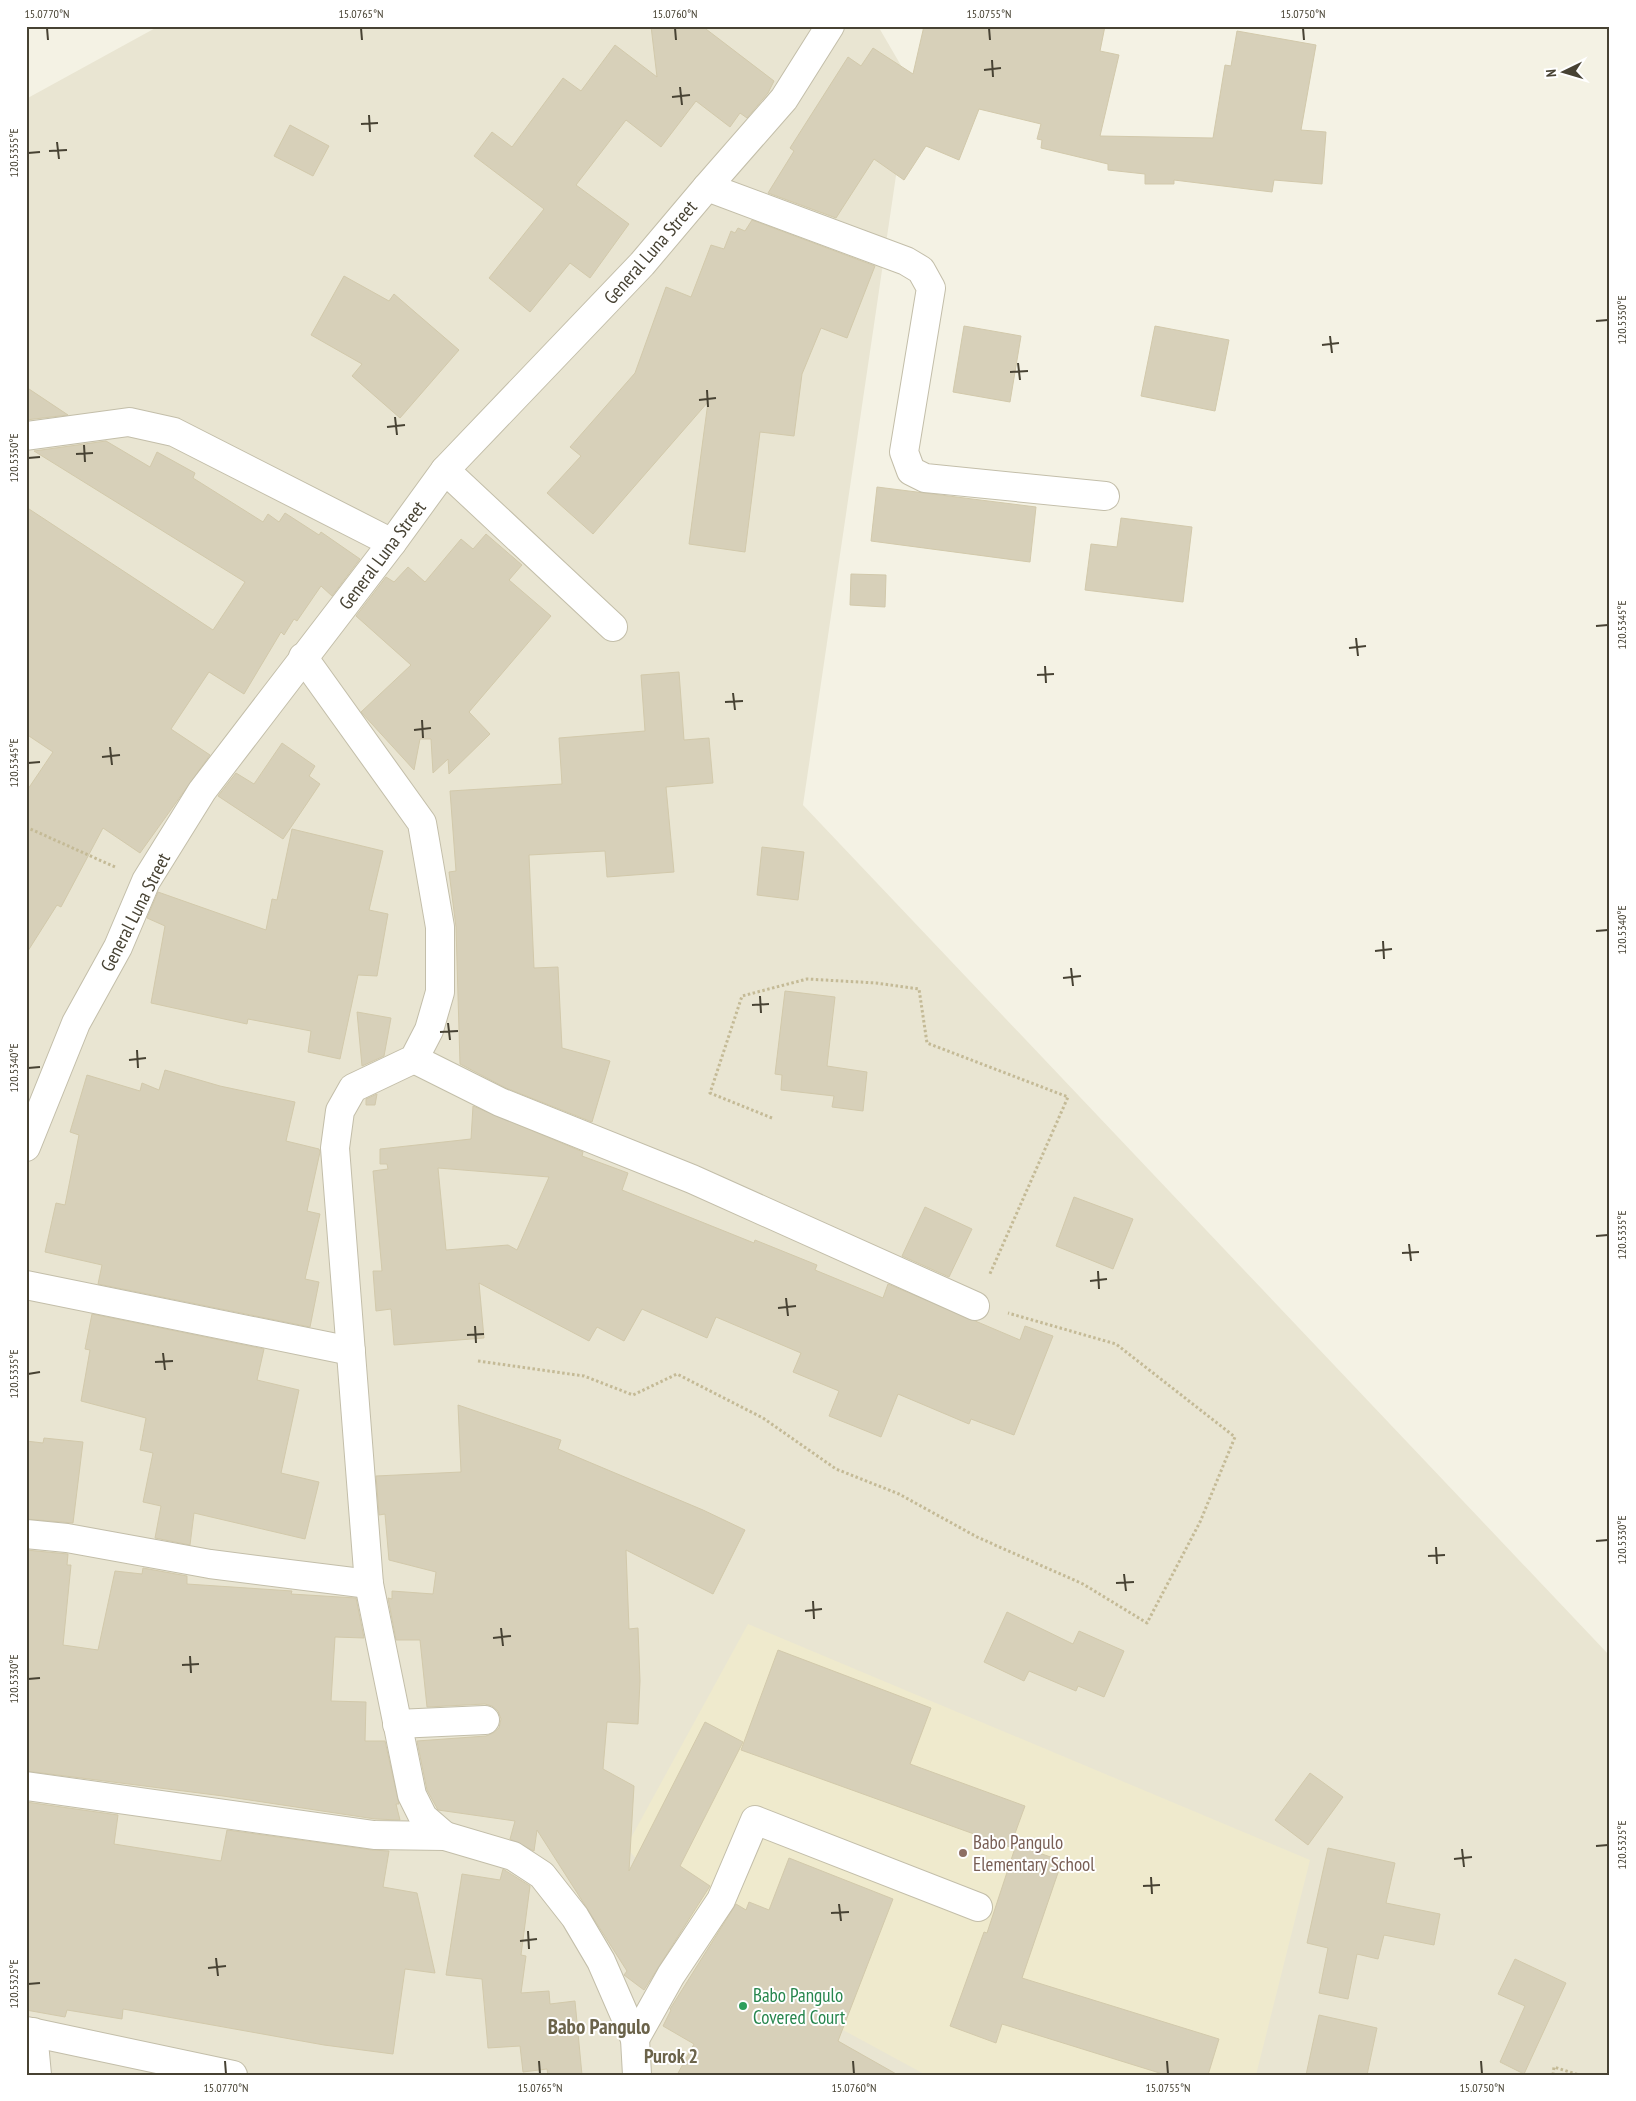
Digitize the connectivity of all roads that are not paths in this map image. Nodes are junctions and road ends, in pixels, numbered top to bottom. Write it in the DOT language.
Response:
graph roads {
  1 [pos="830,26"];
  2 [pos="707,186"];
  3 [pos="26,436"];
  4 [pos="445,470"];
  5 [pos="1105,496"];
  6 [pos="392,543"];
  7 [pos="613,627"];
  8 [pos="303,658"];
  9 [pos="414,1059"];
  10 [pos="26,1147"];
  11 [pos="26,1286"];
  12 [pos="975,1306"];
  13 [pos="351,1351"];
  14 [pos="26,1534"];
  15 [pos="368,1584"];
  16 [pos="485,1720"];
  17 [pos="396,1724"];
  18 [pos="26,1786"];
  19 [pos="445,1836"];
  20 [pos="978,1907"];
  21 [pos="30,2031"];
  22 [pos="635,2039"];
  23 [pos="37,2075"];
  24 [pos="233,2075"];
  25 [pos="637,2075"];
  1 -- 2 [label="street, General Luna Street"];
  2 -- 4 [label="street, General Luna Street"];
  2 -- 5 [label="street"];
  3 -- 6 [label="street"];
  4 -- 6 [label="street, General Luna Street"];
  4 -- 7 [label="street"];
  6 -- 8 [label="street, General Luna Street"];
  8 -- 9 [label="street"];
  8 -- 10 [label="street, General Luna Street"];
  9 -- 12 [label="street"];
  9 -- 13 [label="street"];
  11 -- 13 [label="street"];
  13 -- 15 [label="street"];
  14 -- 15 [label="street"];
  15 -- 17 [label="street"];
  16 -- 17 [label="street"];
  17 -- 19 [label="street"];
  18 -- 19 [label="street"];
  19 -- 22 [label="street"];
  20 -- 22 [label="street"];
  21 -- 23 [label="street"];
  21 -- 24 [label="street"];
  22 -- 25 [label="street"];
}
